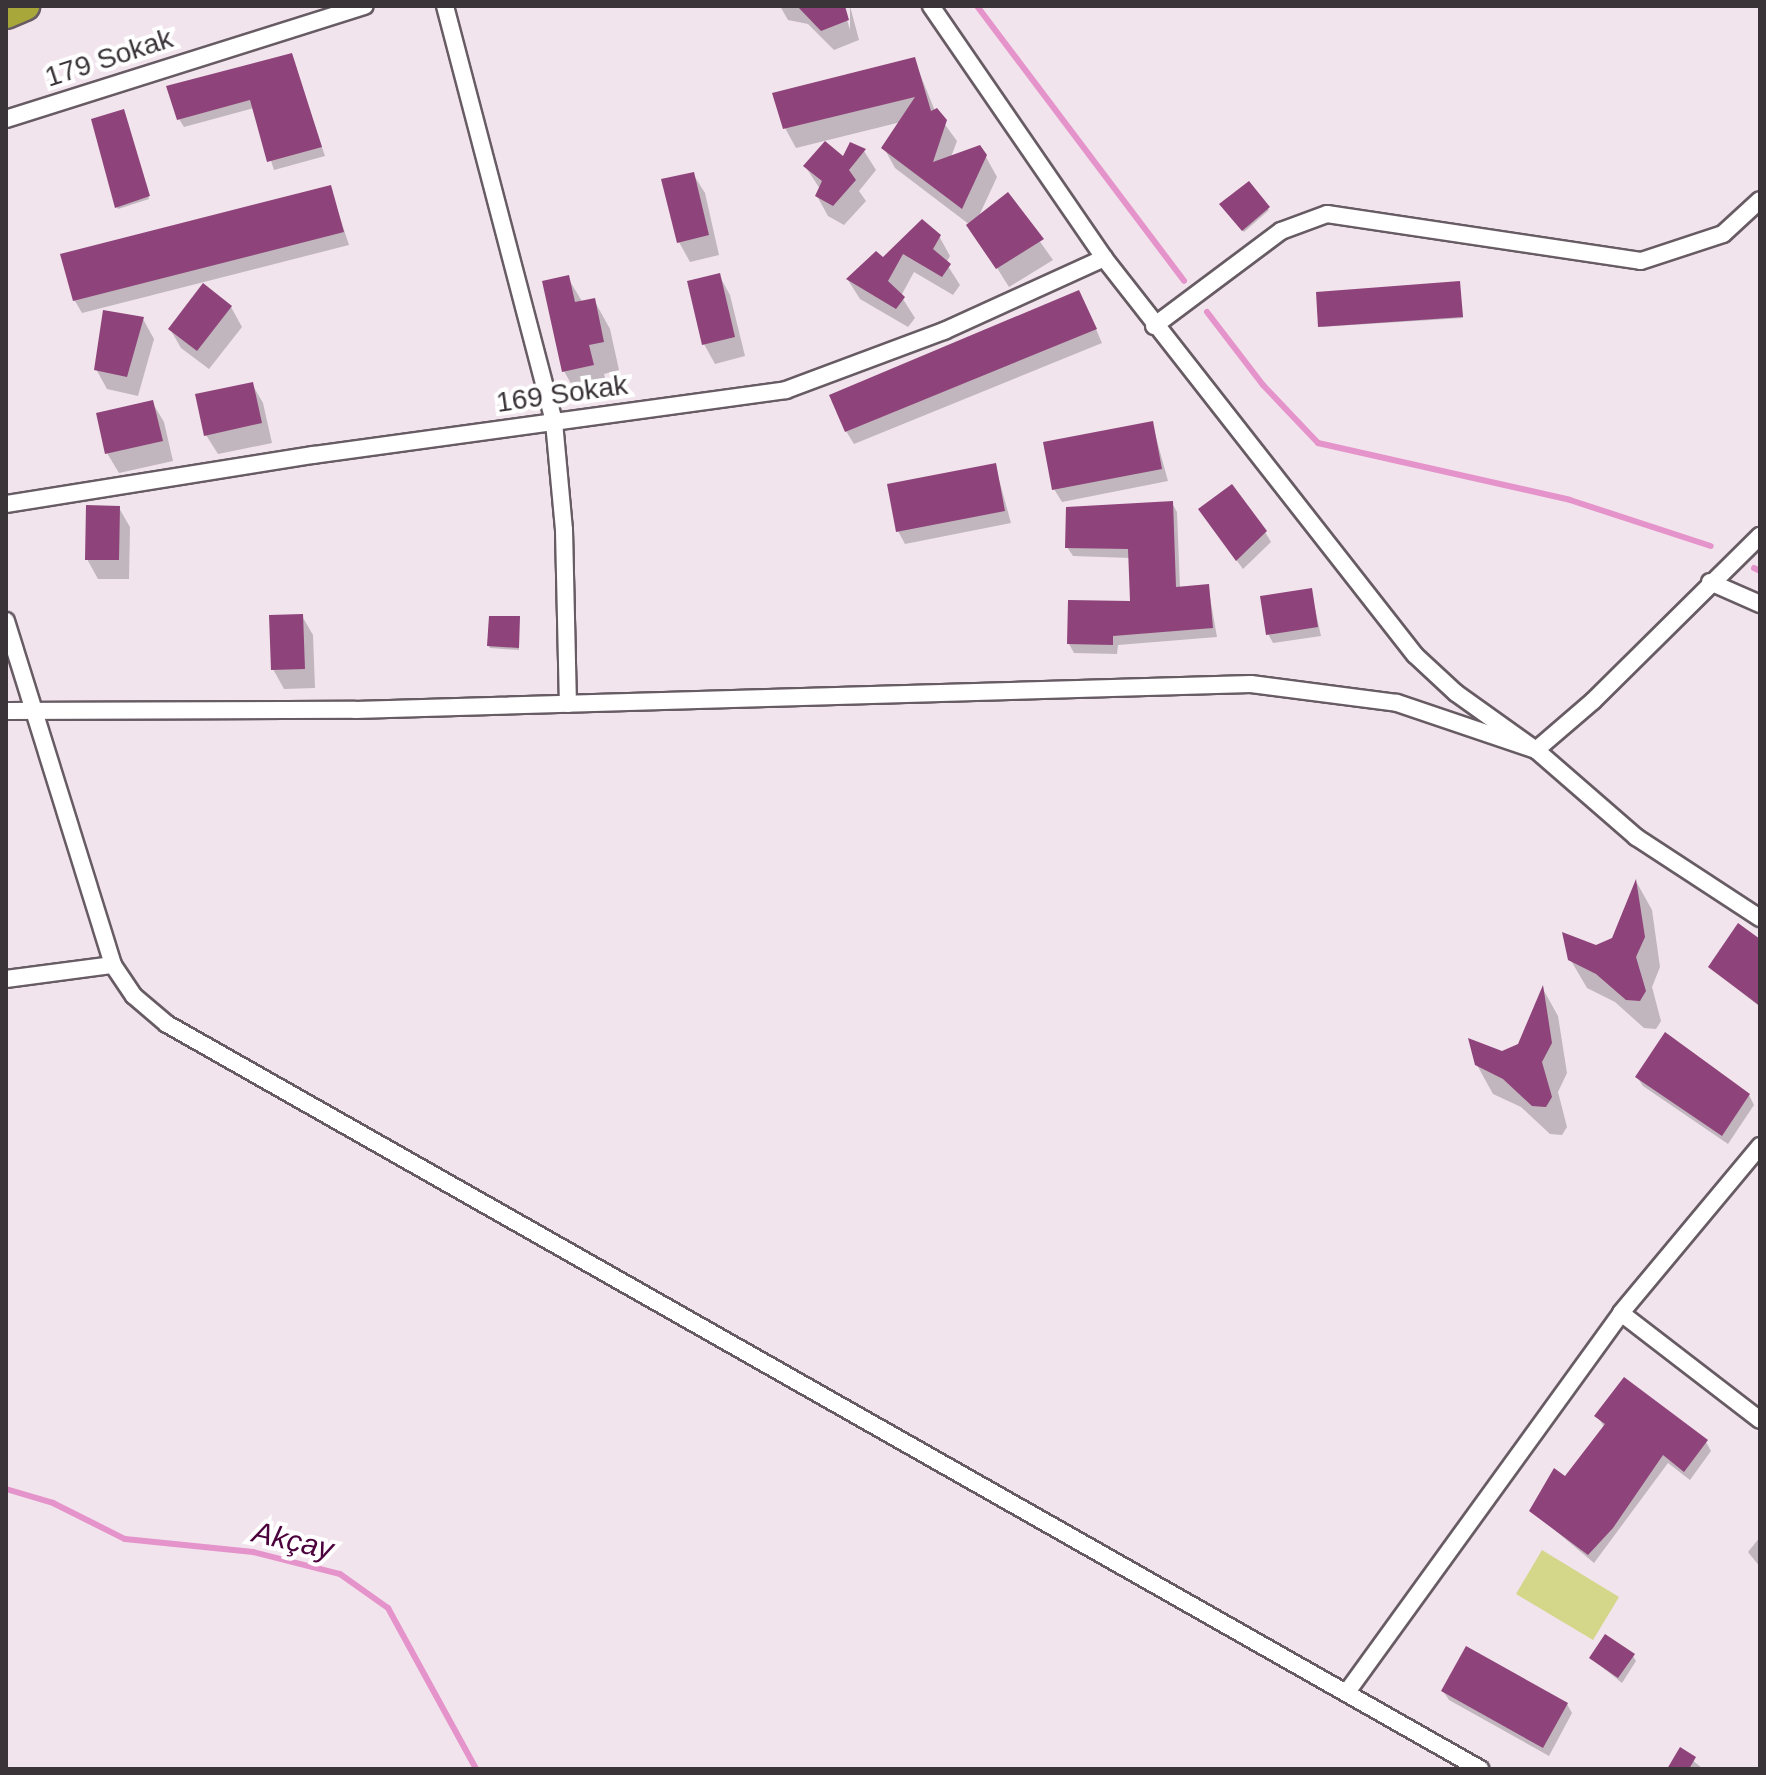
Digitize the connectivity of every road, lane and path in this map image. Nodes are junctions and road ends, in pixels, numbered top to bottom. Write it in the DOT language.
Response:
graph roads {
  1 [pos="25,6"];
  2 [pos="365,6"];
  3 [pos="445,6"];
  4 [pos="931,6"];
  5 [pos="6,14"];
  6 [pos="6,119"];
  7 [pos="1760,200"];
  8 [pos="1104,258"];
  9 [pos="1154,326"];
  10 [pos="554,422"];
  11 [pos="6,504"];
  12 [pos="1756,538"];
  13 [pos="1710,582"];
  14 [pos="1760,604"];
  15 [pos="6,621"];
  16 [pos="568,704"];
  17 [pos="36,710"];
  18 [pos="6,711"];
  19 [pos="1536,750"];
  20 [pos="1760,918"];
  21 [pos="113,965"];
  22 [pos="6,979"];
  23 [pos="1760,1146"];
  24 [pos="1621,1313"];
  25 [pos="1760,1420"];
  26 [pos="1347,1692"];
  27 [pos="1480,1769"];
  1 -- 5 [label="highway"];
  2 -- 6 [label="street, 179 Sokak"];
  3 -- 10 [label="street"];
  4 -- 8 [label="street"];
  7 -- 9 [label="street"];
  8 -- 9 [label="street"];
  8 -- 10 [label="street, 169 Sokak"];
  9 -- 19 [label="street"];
  10 -- 11 [label="street, 169 Sokak"];
  10 -- 16 [label="street"];
  12 -- 13 [label="street"];
  13 -- 14 [label="street"];
  13 -- 19 [label="street"];
  15 -- 17 [label="street"];
  16 -- 17 [label="street"];
  16 -- 19 [label="street"];
  17 -- 18 [label="street"];
  17 -- 21 [label="street"];
  19 -- 20 [label="street"];
  21 -- 22 [label="street"];
  21 -- 26 [label="street"];
  23 -- 24 [label="street"];
  24 -- 25 [label="street"];
  24 -- 26 [label="street"];
  26 -- 27 [label="street"];
}
